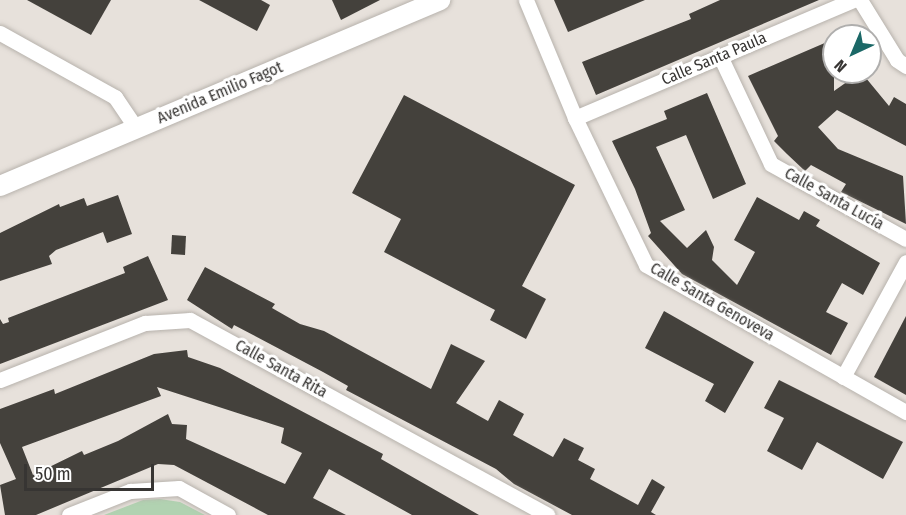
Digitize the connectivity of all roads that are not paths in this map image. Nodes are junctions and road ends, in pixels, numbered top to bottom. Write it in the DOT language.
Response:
graph roads {
  1 [pos="440,0"];
  2 [pos="526,0"];
  3 [pos="853,0"];
  4 [pos="860,0"];
  5 [pos="0,33"];
  6 [pos="720,56"];
  7 [pos="906,66"];
  8 [pos="575,118"];
  9 [pos="136,128"];
  10 [pos="0,186"];
  11 [pos="906,239"];
  12 [pos="906,262"];
  13 [pos="843,377"];
  14 [pos="0,380"];
  15 [pos="906,412"];
  16 [pos="69,515"];
  17 [pos="228,515"];
  18 [pos="548,515"];
  1 -- 9 [label="street, Avenida Emilio Fagot"];
  2 -- 8 [label="street, Calle Santa Genoveva"];
  3 -- 6 [label="street, Calle Santa Paula"];
  4 -- 7 [label="street"];
  5 -- 9 [label="street"];
  6 -- 8 [label="street, Calle Santa Paula"];
  6 -- 11 [label="street, Calle Santa Lucía"];
  8 -- 13 [label="street, Calle Santa Genoveva"];
  9 -- 10 [label="street, Avenida Emilio Fagot"];
  12 -- 13 [label="street"];
  13 -- 15 [label="street, Calle Santa Genoveva"];
  14 -- 18 [label="street, Calle Santa Rita"];
  16 -- 17 [label="street"];
}
